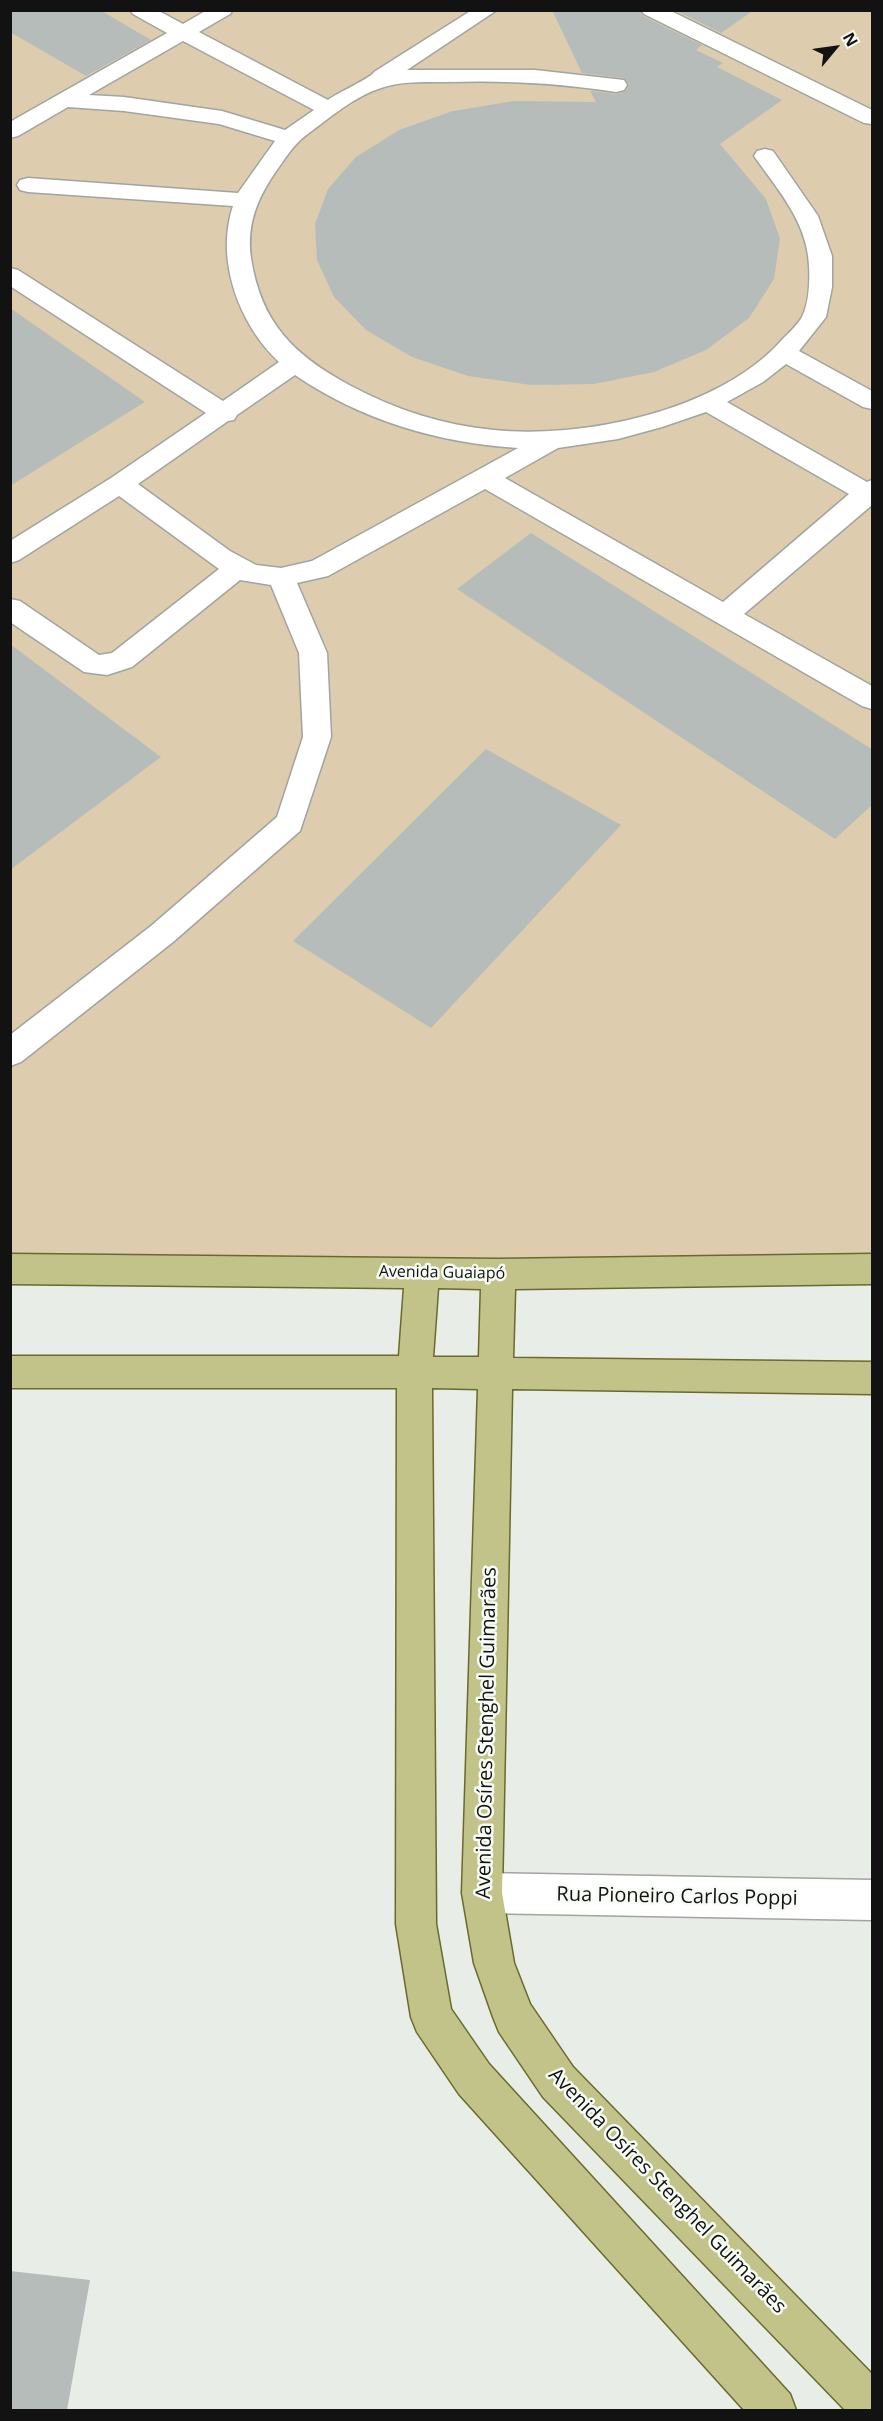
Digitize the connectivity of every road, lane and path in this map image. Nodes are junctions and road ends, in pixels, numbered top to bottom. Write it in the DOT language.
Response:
graph roads {
  1 [pos="140,10"];
  2 [pos="223,10"];
  3 [pos="487,10"];
  4 [pos="651,10"];
  5 [pos="182,33"];
  6 [pos="376,81"];
  7 [pos="616,85"];
  8 [pos="64,100"];
  9 [pos="329,109"];
  10 [pos="873,118"];
  11 [pos="10,131"];
  12 [pos="289,138"];
  13 [pos="765,156"];
  14 [pos="28,185"];
  15 [pos="246,200"];
  16 [pos="10,275"];
  17 [pos="784,354"];
  18 [pos="295,363"];
  19 [pos="873,401"];
  20 [pos="708,402"];
  21 [pos="225,414"];
  22 [pos="553,440"];
  23 [pos="484,477"];
  24 [pos="120,484"];
  25 [pos="871,492"];
  26 [pos="10,554"];
  27 [pos="239,567"];
  28 [pos="282,578"];
  29 [pos="10,608"];
  30 [pos="725,615"];
  31 [pos="873,699"];
  32 [pos="10,1053"];
  33 [pos="10,1269"];
  34 [pos="873,1269"];
  35 [pos="422,1273"];
  36 [pos="498,1274"];
  37 [pos="10,1372"];
  38 [pos="415,1372"];
  39 [pos="495,1373"];
  40 [pos="873,1378"];
  41 [pos="482,1893"];
  42 [pos="873,1900"];
  43 [pos="873,2406"];
  44 [pos="774,2410"];
  1 -- 5 [label="street"];
  2 -- 5 [label="street"];
  3 -- 6 [label="street"];
  4 -- 10 [label="street"];
  5 -- 8 [label="street"];
  5 -- 9 [label="street"];
  6 -- 7 [label="street"];
  6 -- 9 [label="street"];
  8 -- 11 [label="street"];
  8 -- 12 [label="street"];
  9 -- 12 [label="street"];
  12 -- 15 [label="street"];
  13 -- 17 [label="street"];
  14 -- 15 [label="street"];
  15 -- 18 [label="street"];
  16 -- 21 [label="street"];
  17 -- 19 [label="street"];
  17 -- 20 [label="street"];
  18 -- 21 [label="street"];
  18 -- 22 [label="street"];
  20 -- 22 [label="street"];
  20 -- 25 [label="street"];
  21 -- 24 [label="street"];
  22 -- 23 [label="street"];
  23 -- 28 [label="street"];
  23 -- 30 [label="street"];
  24 -- 26 [label="street"];
  24 -- 27 [label="street"];
  25 -- 30 [label="street"];
  27 -- 28 [label="street"];
  27 -- 29 [label="street"];
  28 -- 32 [label="street"];
  30 -- 31 [label="street"];
  33 -- 35 [label="main road, Avenida Guaiapó"];
  34 -- 36 [label="main road, Avenida Guaiapó"];
  35 -- 36 [label="main road, Avenida Guaiapó"];
  35 -- 38 [label="main road"];
  36 -- 39 [label="main road, Avenida Osíres Stenghel Guimarães"];
  37 -- 38 [label="main road"];
  38 -- 39 [label="main road"];
  38 -- 44 [label="main road"];
  39 -- 40 [label="main road"];
  39 -- 41 [label="main road, Avenida Osíres Stenghel Guimarães"];
  41 -- 42 [label="street, Rua Pioneiro Carlos Poppi"];
  41 -- 43 [label="main road, Avenida Osíres Stenghel Guimarães"];
}
